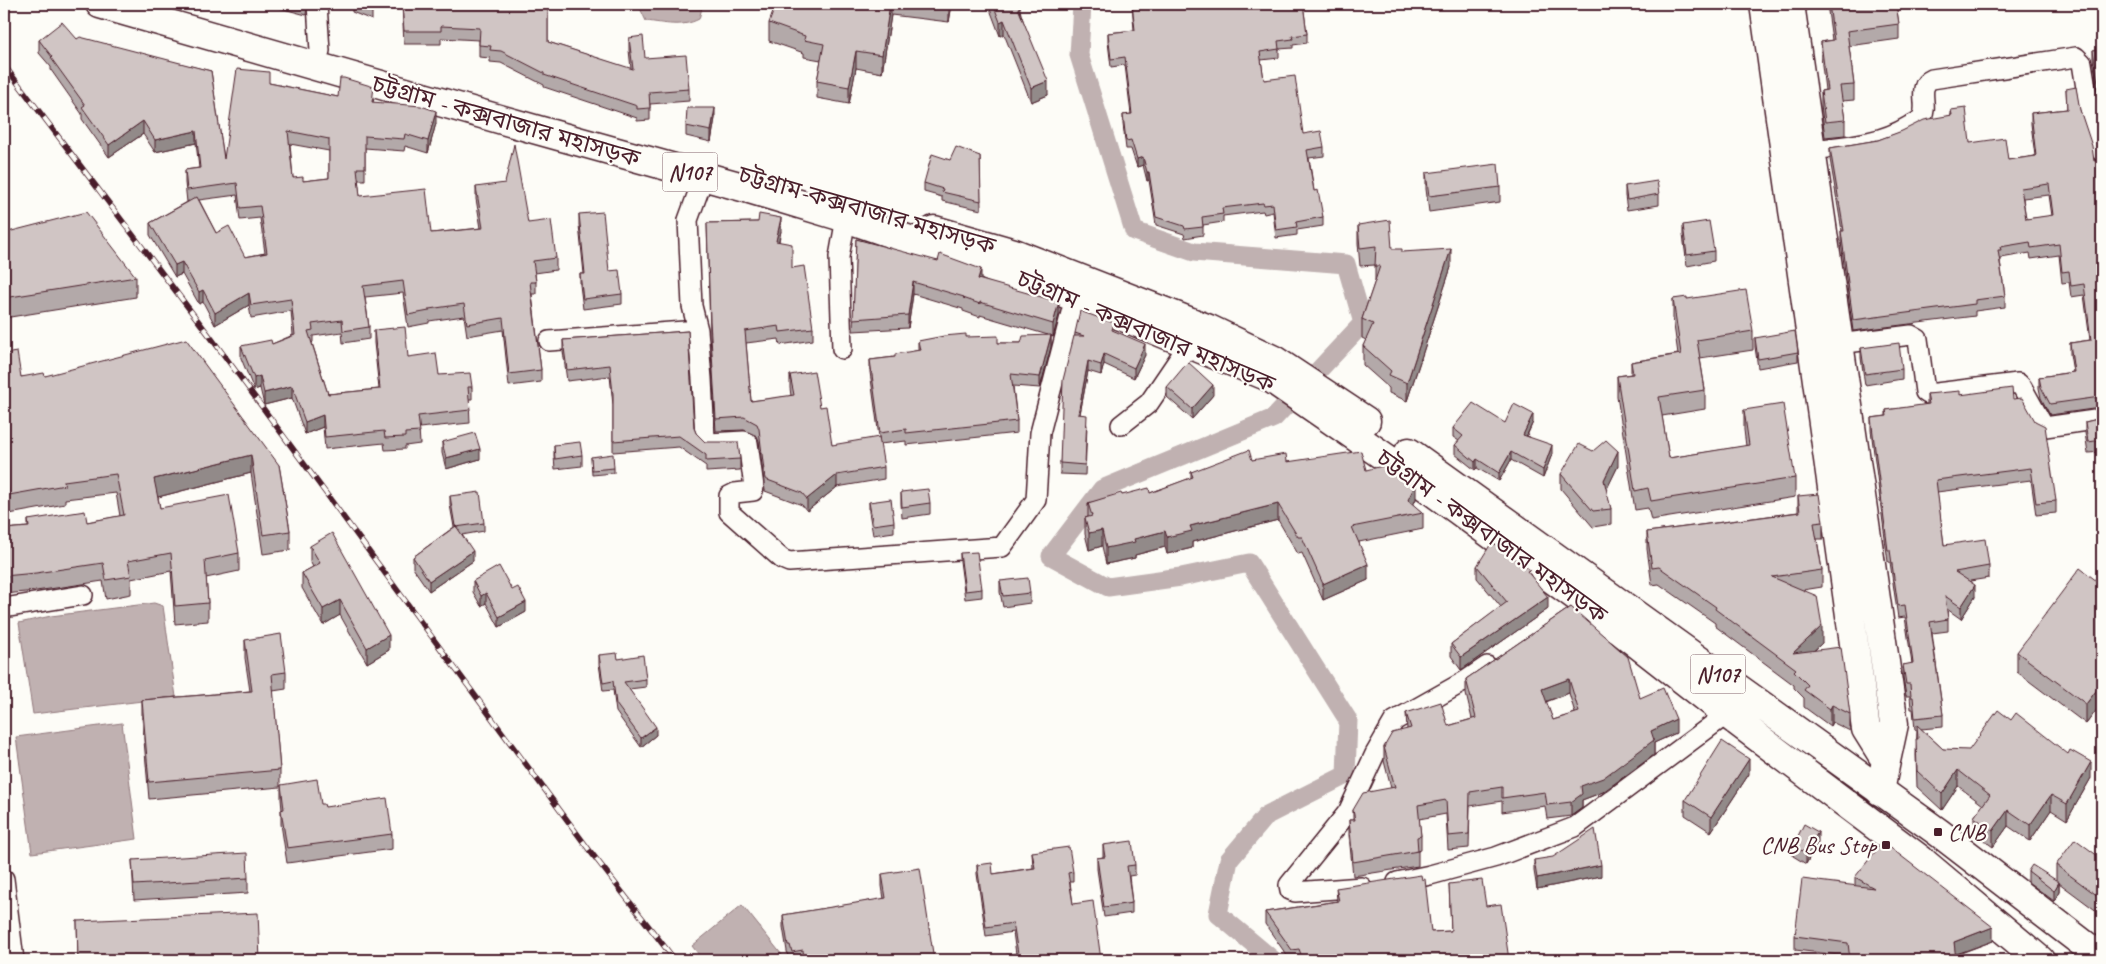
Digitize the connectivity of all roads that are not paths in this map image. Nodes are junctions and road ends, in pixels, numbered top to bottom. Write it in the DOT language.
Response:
graph roads {
  1 [pos="100,4"];
  2 [pos="161,4"];
  3 [pos="317,4"];
  4 [pos="1764,4"];
  5 [pos="1790,4"];
  6 [pos="320,51"];
  7 [pos="1812,150"];
  8 [pos="2102,152"];
  9 [pos="704,176"];
  10 [pos="846,218"];
  11 [pos="1075,297"];
  12 [pos="698,330"];
  13 [pos="549,341"];
  14 [pos="1189,344"];
  15 [pos="1838,344"];
  16 [pos="842,349"];
  17 [pos="1272,369"];
  18 [pos="1325,405"];
  19 [pos="2102,419"];
  20 [pos="1121,425"];
  21 [pos="83,596"];
  22 [pos="4,608"];
  23 [pos="1504,654"];
  24 [pos="1727,714"];
  25 [pos="1886,761"];
  26 [pos="1880,791"];
  27 [pos="4,879"];
  28 [pos="2102,958"];
  29 [pos="2035,959"];
  30 [pos="14,960"];
  1 -- 9 [label="main road, চট্টগ্রাম - কক্সবাজার মহাসড়ক / N107"];
  2 -- 6 [label="main road, চট্টগ্রাম-কক্সবাজার মহাসড়ক / N107"];
  3 -- 6 [label="street"];
  4 -- 25 [label="main road"];
  5 -- 7 [label="main road"];
  6 -- 17 [label="main road, চট্টগ্রাম-কক্সবাজার মহাসড়ক / N107"];
  7 -- 8 [label="street"];
  7 -- 15 [label="main road"];
  9 -- 10 [label="main road, চট্টগ্রাম - কক্সবাজার মহাসড়ক / N107"];
  9 -- 12 [label="street"];
  10 -- 11 [label="main road, চট্টগ্রাম - কক্সবাজার মহাসড়ক / N107"];
  10 -- 16 [label="street"];
  11 -- 12 [label="street"];
  11 -- 14 [label="main road, চট্টগ্রাম - কক্সবাজার মহাসড়ক / N107"];
  12 -- 13 [label="street"];
  14 -- 17 [label="main road, চট্টগ্রাম - কক্সবাজার মহাসড়ক / N107"];
  14 -- 20 [label="street"];
  15 -- 19 [label="street"];
  15 -- 25 [label="main road"];
  17 -- 18 [label="main road, N107"];
  18 -- 24 [label="main road, চট্টগ্রাম - কক্সবাজার মহাসড়ক / N107"];
  18 -- 26 [label="main road, N107"];
  21 -- 22 [label="street"];
  23 -- 24 [label="street"];
  24 -- 29 [label="main road, চট্টগ্রাম - কক্সবাজার মহাসড়ক / N107"];
  25 -- 26 [label="main road"];
  26 -- 28 [label="main road, N107"];
  27 -- 30 [label="street"];
}
